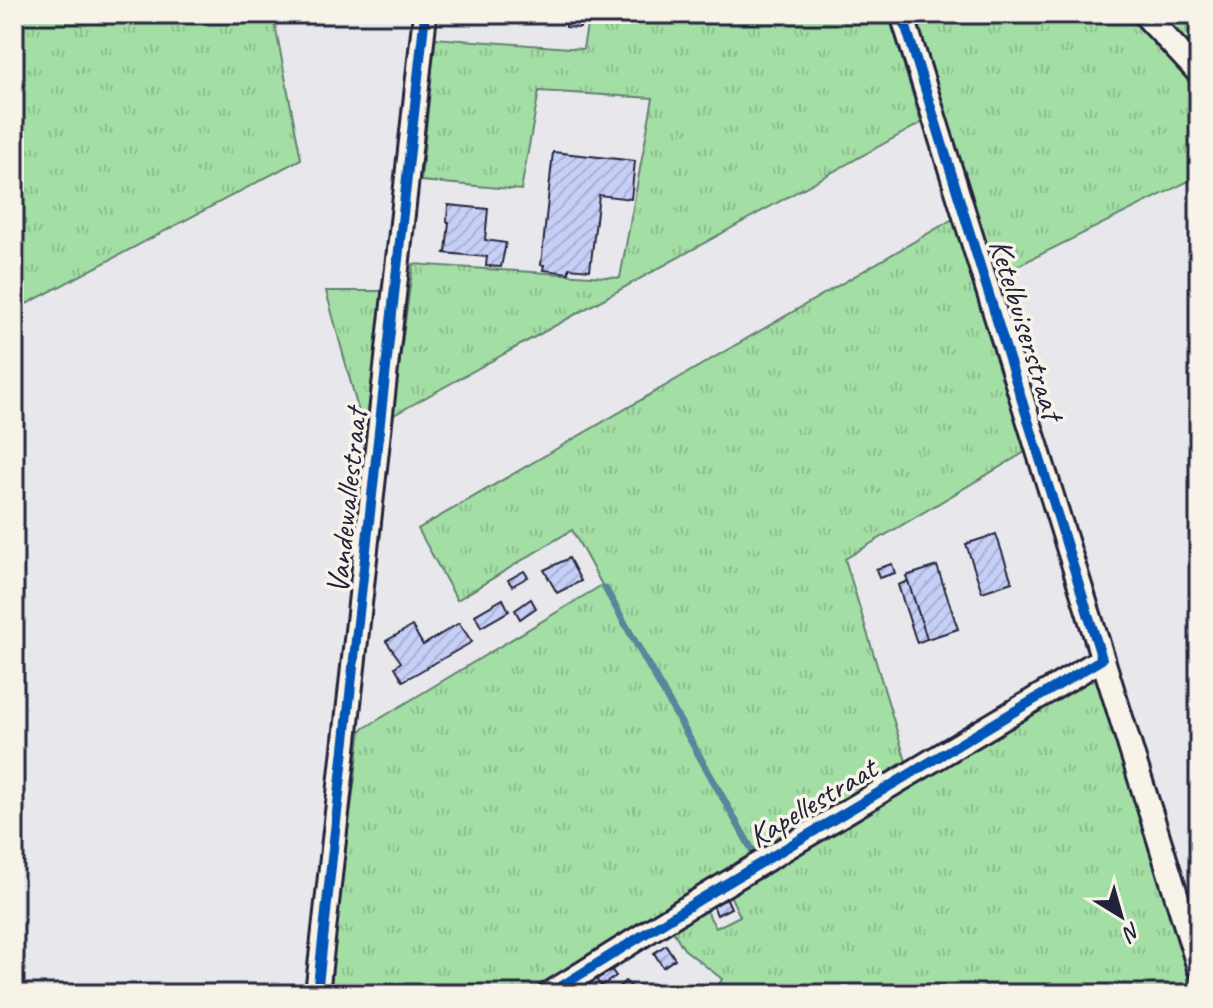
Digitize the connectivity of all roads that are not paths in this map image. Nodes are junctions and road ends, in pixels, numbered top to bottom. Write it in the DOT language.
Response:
graph roads {
  1 [pos="425,14"];
  2 [pos="902,14"];
  3 [pos="1144,14"];
  4 [pos="1199,73"];
  5 [pos="1102,659"];
  6 [pos="1199,968"];
  7 [pos="317,994"];
  8 [pos="549,994"];
  1 -- 7 [label="street, Vandewallestraat"];
  2 -- 5 [label="street, Ketelbuiserstraat"];
  3 -- 4 [label="street"];
  5 -- 6 [label="street, Ketelbuiserstraat"];
  5 -- 8 [label="street, Kapellestraat"];
}
